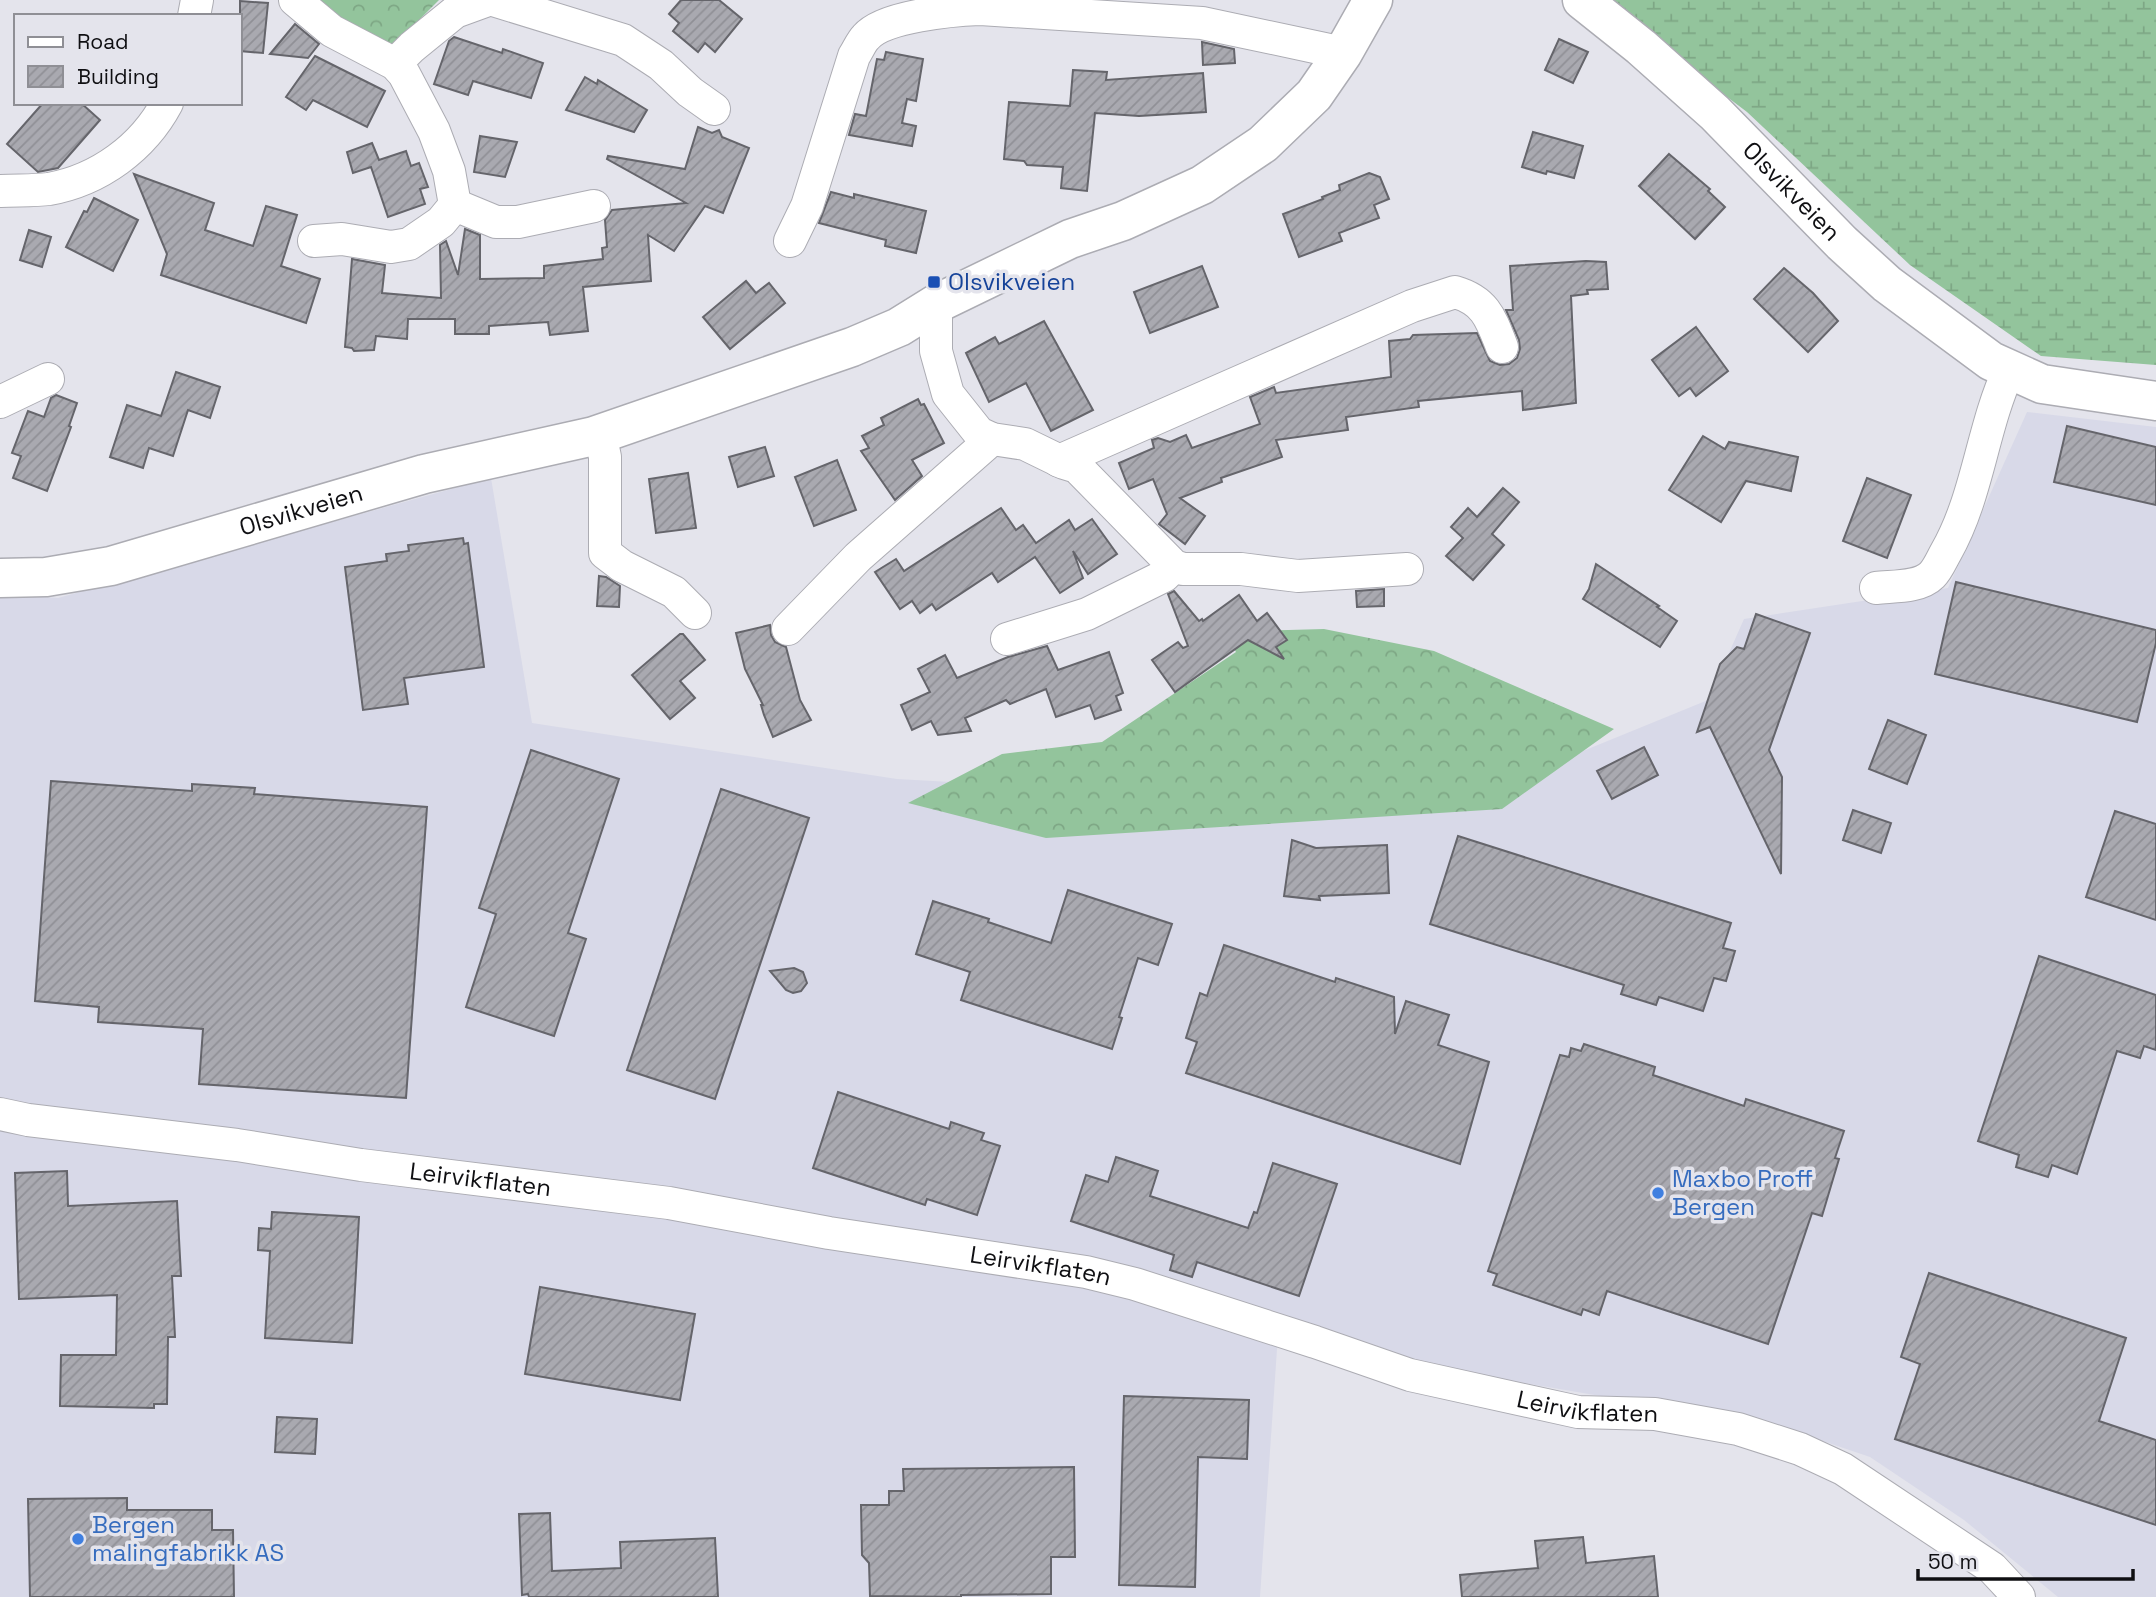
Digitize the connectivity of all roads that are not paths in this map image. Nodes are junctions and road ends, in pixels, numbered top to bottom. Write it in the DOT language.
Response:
graph roads {
  1 [pos="295,0"];
  2 [pos="490,0"];
  3 [pos="1373,0"];
  4 [pos="1582,0"];
  5 [pos="1343,52"];
  6 [pos="395,64"];
  7 [pos="166,105"];
  8 [pos="714,109"];
  9 [pos="0,191"];
  10 [pos="455,205"];
  11 [pos="594,206"];
  12 [pos="314,241"];
  13 [pos="790,241"];
  14 [pos="936,304"];
  15 [pos="1502,347"];
  16 [pos="2009,370"];
  17 [pos="48,379"];
  18 [pos="2156,401"];
  19 [pos="0,402"];
  20 [pos="600,433"];
  21 [pos="992,439"];
  22 [pos="1059,461"];
  23 [pos="1174,566"];
  24 [pos="1407,569"];
  25 [pos="0,578"];
  26 [pos="1876,588"];
  27 [pos="695,613"];
  28 [pos="788,629"];
  29 [pos="1007,639"];
  30 [pos="0,1114"];
  31 [pos="2019,1597"];
  1 -- 6 [label="street"];
  2 -- 6 [label="street"];
  2 -- 8 [label="street"];
  3 -- 5 [label="main road, Olsvikveien"];
  4 -- 16 [label="main road, Olsvikveien"];
  5 -- 13 [label="street"];
  5 -- 14 [label="main road, Olsvikveien"];
  6 -- 10 [label="street"];
  7 -- 9 [label="street"];
  10 -- 11 [label="street"];
  10 -- 12 [label="street"];
  14 -- 20 [label="main road, Olsvikveien"];
  14 -- 21 [label="street"];
  15 -- 22 [label="street"];
  16 -- 18 [label="main road, Olsvikveien"];
  16 -- 26 [label="street"];
  17 -- 19 [label="street"];
  20 -- 25 [label="main road, Olsvikveien"];
  20 -- 27 [label="street"];
  21 -- 22 [label="street"];
  21 -- 28 [label="street"];
  22 -- 23 [label="street"];
  23 -- 24 [label="street"];
  23 -- 29 [label="street"];
  30 -- 31 [label="street, Leirvikflaten"];
}
